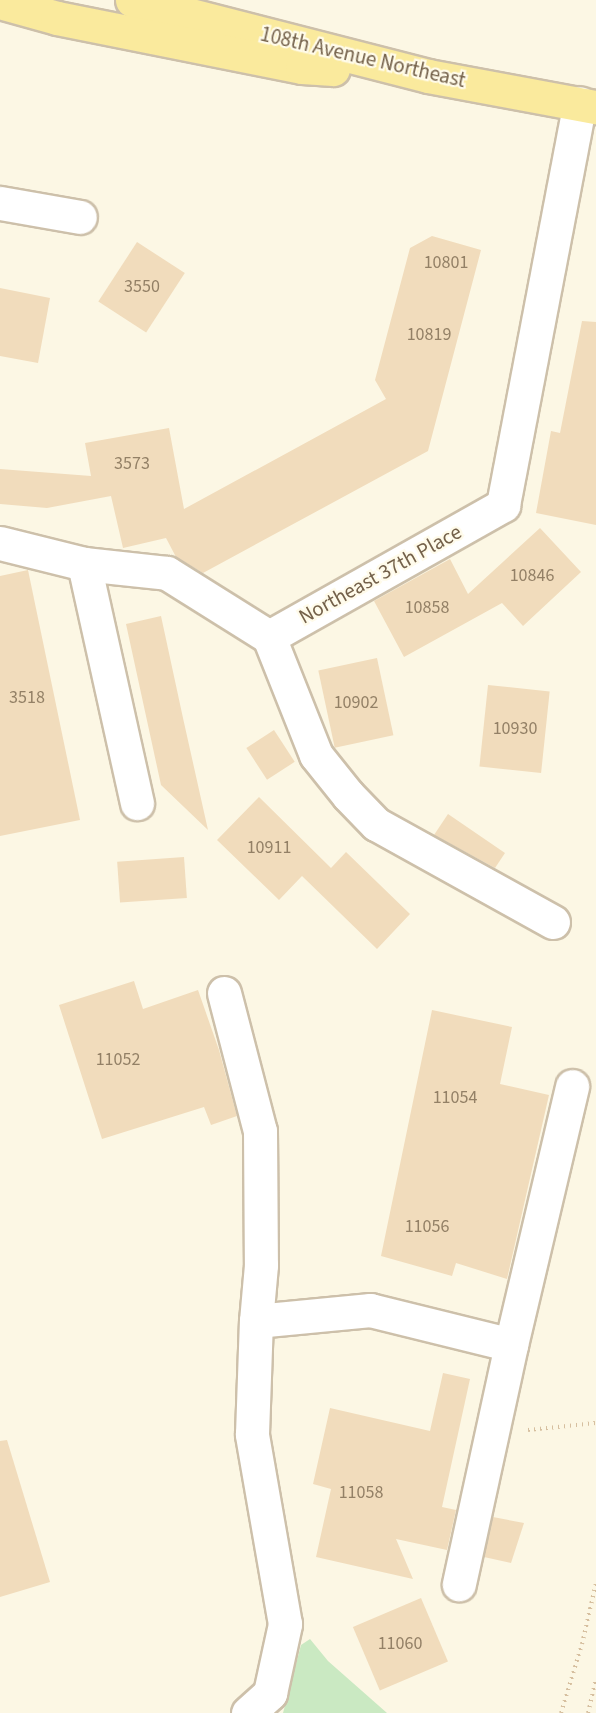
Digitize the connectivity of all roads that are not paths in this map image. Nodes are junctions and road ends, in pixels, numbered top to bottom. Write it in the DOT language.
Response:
graph roads {
  1 [pos="132,0"];
  2 [pos="0,2"];
  3 [pos="428,76"];
  4 [pos="588,105"];
  5 [pos="0,203"];
  6 [pos="80,217"];
  7 [pos="0,543"];
  8 [pos="84,564"];
  9 [pos="269,637"];
  10 [pos="136,803"];
  11 [pos="553,922"];
  12 [pos="224,993"];
  13 [pos="572,1086"];
  14 [pos="256,1321"];
  15 [pos="511,1345"];
  16 [pos="459,1584"];
  17 [pos="248,1713"];
  1 -- 3 [label="main road, 108th Avenue Northeast"];
  2 -- 3 [label="main road"];
  3 -- 4 [label="main road, 108th Avenue Northeast"];
  4 -- 9 [label="street, Northeast 37th Place"];
  5 -- 6 [label="street"];
  7 -- 8 [label="street"];
  8 -- 9 [label="street"];
  8 -- 10 [label="street"];
  9 -- 11 [label="street"];
  12 -- 14 [label="street"];
  13 -- 15 [label="street"];
  14 -- 15 [label="street"];
  14 -- 17 [label="street"];
  15 -- 16 [label="street"];
}
